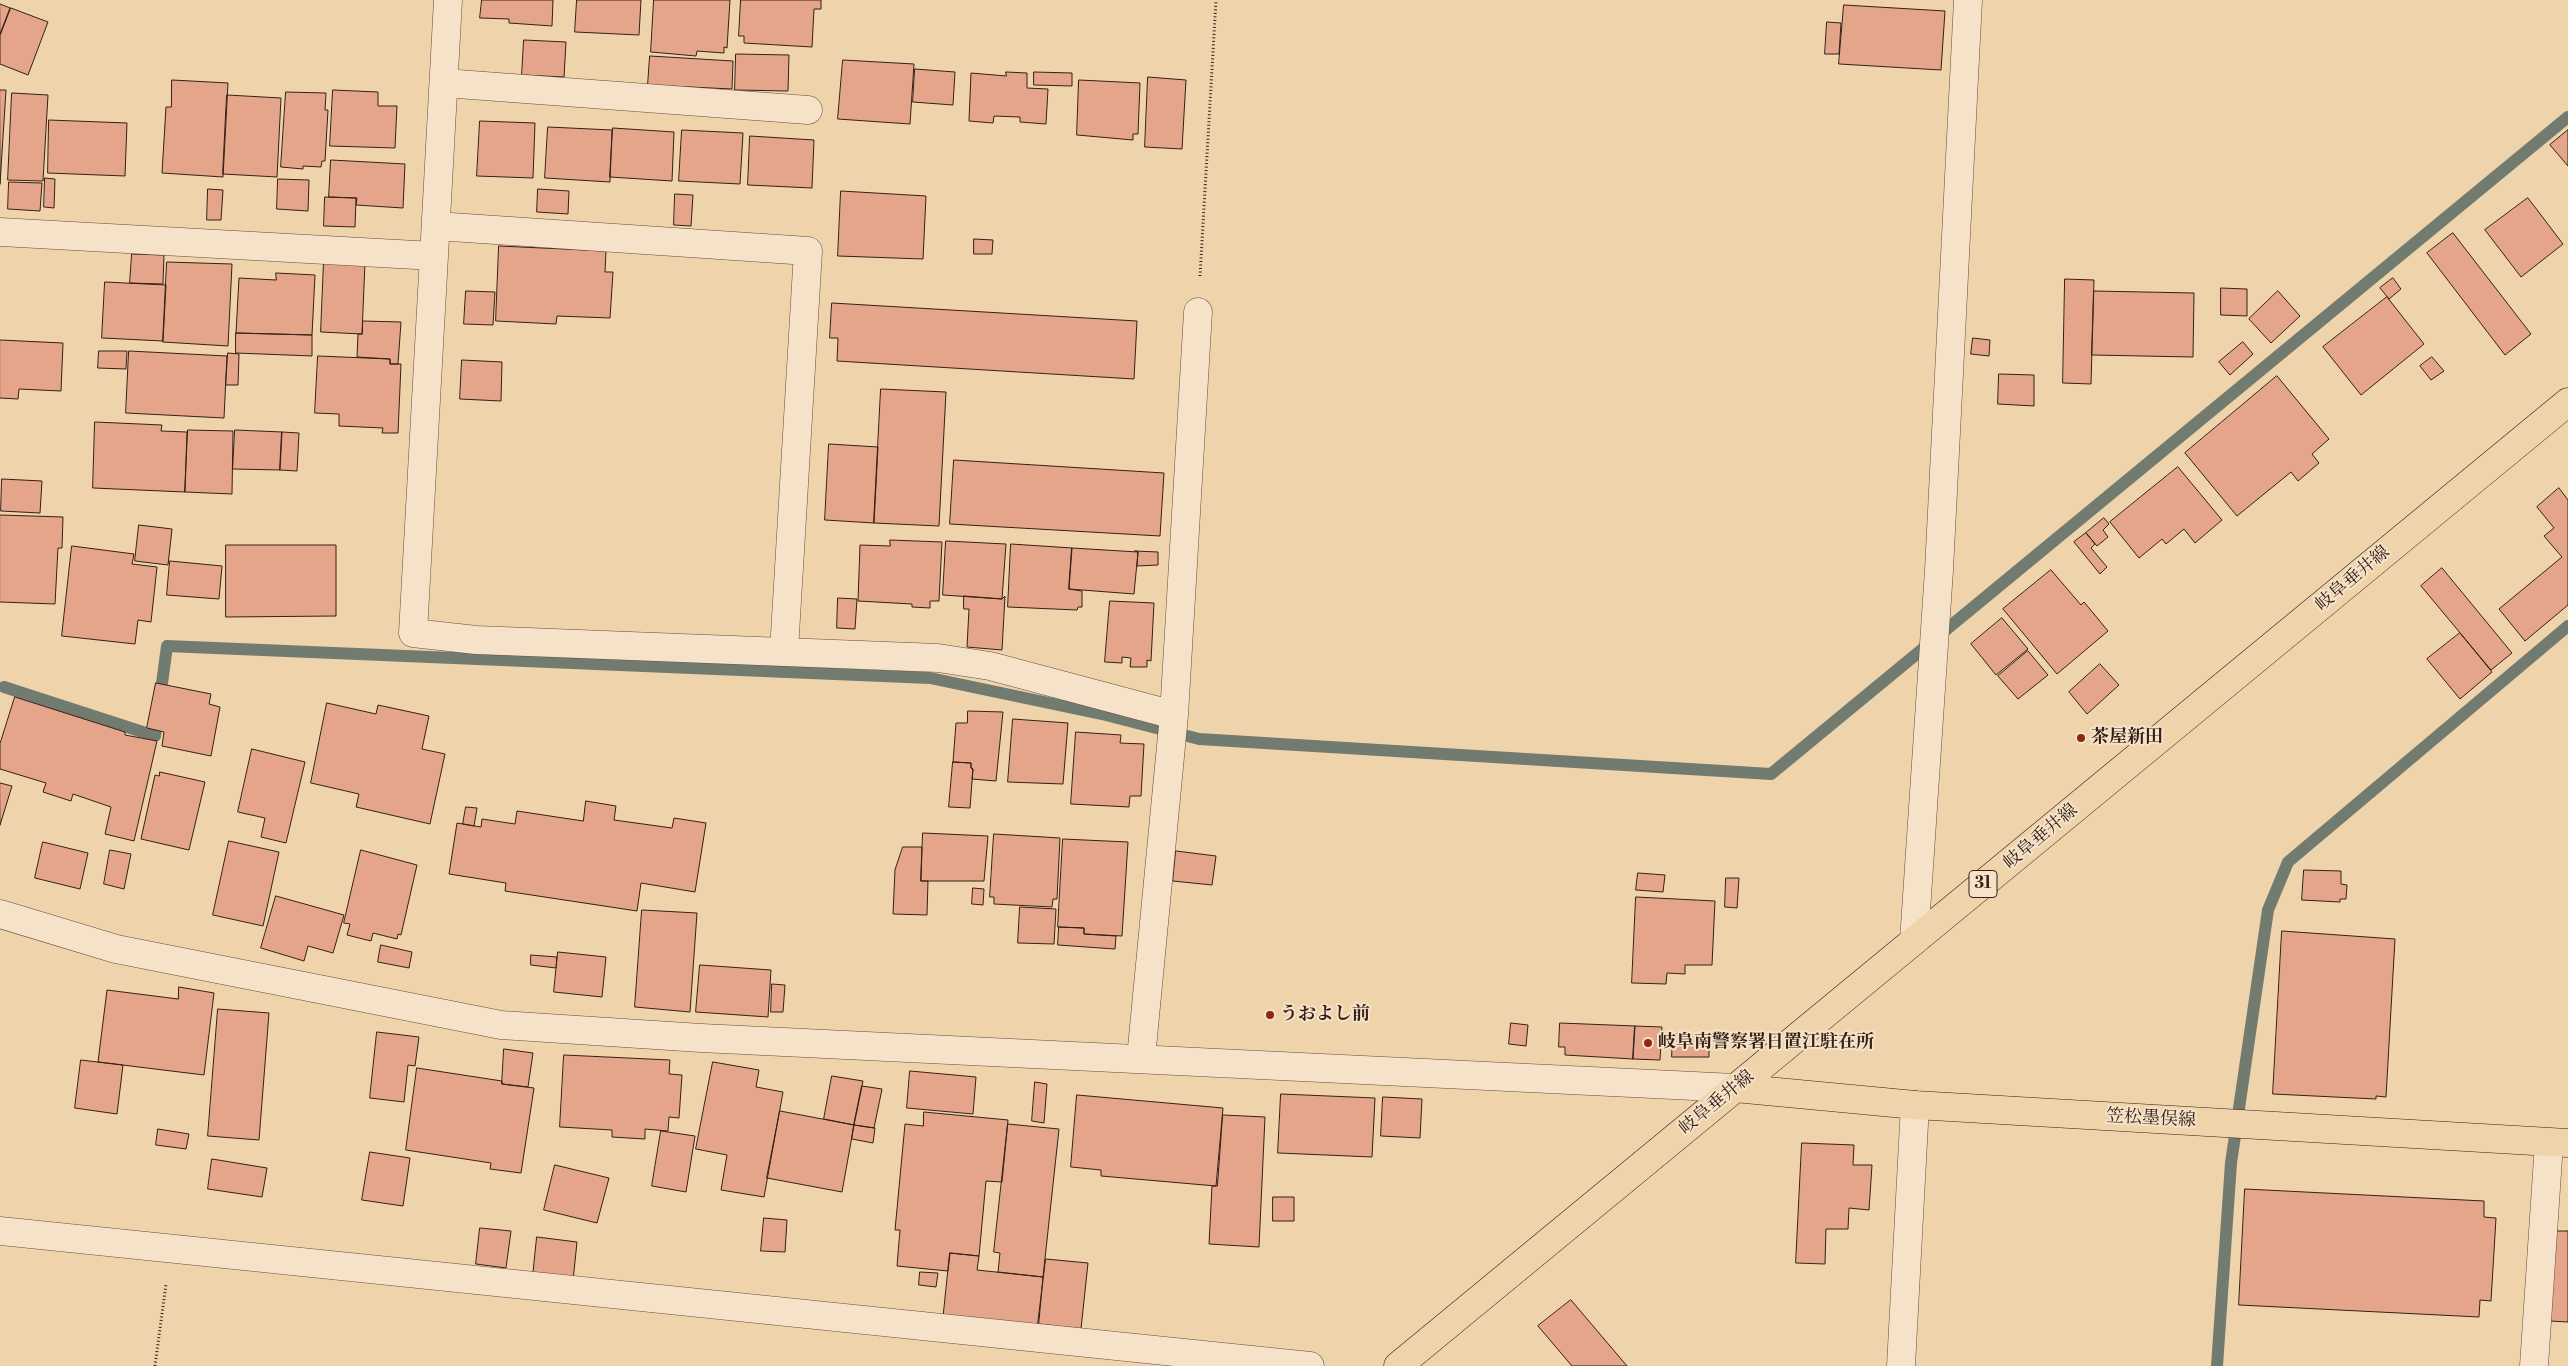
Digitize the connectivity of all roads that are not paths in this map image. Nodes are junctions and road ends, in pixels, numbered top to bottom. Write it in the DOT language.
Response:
graph roads {
  1 [pos="448,0"];
  2 [pos="1968,0"];
  3 [pos="444,83"];
  4 [pos="808,110"];
  5 [pos="436,226"];
  6 [pos="0,232"];
  7 [pos="434,256"];
  8 [pos="1198,312"];
  9 [pos="2568,402"];
  10 [pos="784,651"];
  11 [pos="1174,715"];
  12 [pos="0,914"];
  13 [pos="1914,942"];
  14 [pos="1141,1058"];
  15 [pos="1735,1088"];
  16 [pos="1915,1104"];
  17 [pos="2558,1143"];
  18 [pos="0,1231"];
  19 [pos="1310,1366"];
  20 [pos="1398,1366"];
  21 [pos="1901,1366"];
  22 [pos="2534,1366"];
  1 -- 3 [label="street"];
  2 -- 13 [label="street"];
  3 -- 4 [label="street"];
  3 -- 5 [label="street"];
  5 -- 7 [label="street"];
  5 -- 10 [label="street"];
  6 -- 7 [label="street"];
  7 -- 10 [label="street"];
  8 -- 11 [label="street"];
  9 -- 13 [label="main road, 岐阜垂井線 / 31"];
  10 -- 11 [label="street"];
  11 -- 14 [label="street"];
  12 -- 14 [label="street"];
  13 -- 15 [label="main road, 岐阜垂井線 / 31"];
  14 -- 15 [label="street"];
  15 -- 16 [label="main road, 笠松墨俣線"];
  15 -- 20 [label="main road, 岐阜垂井線 / 31"];
  16 -- 17 [label="main road, 笠松墨俣線"];
  16 -- 21 [label="street"];
  17 -- 22 [label="street"];
  18 -- 19 [label="street"];
}
